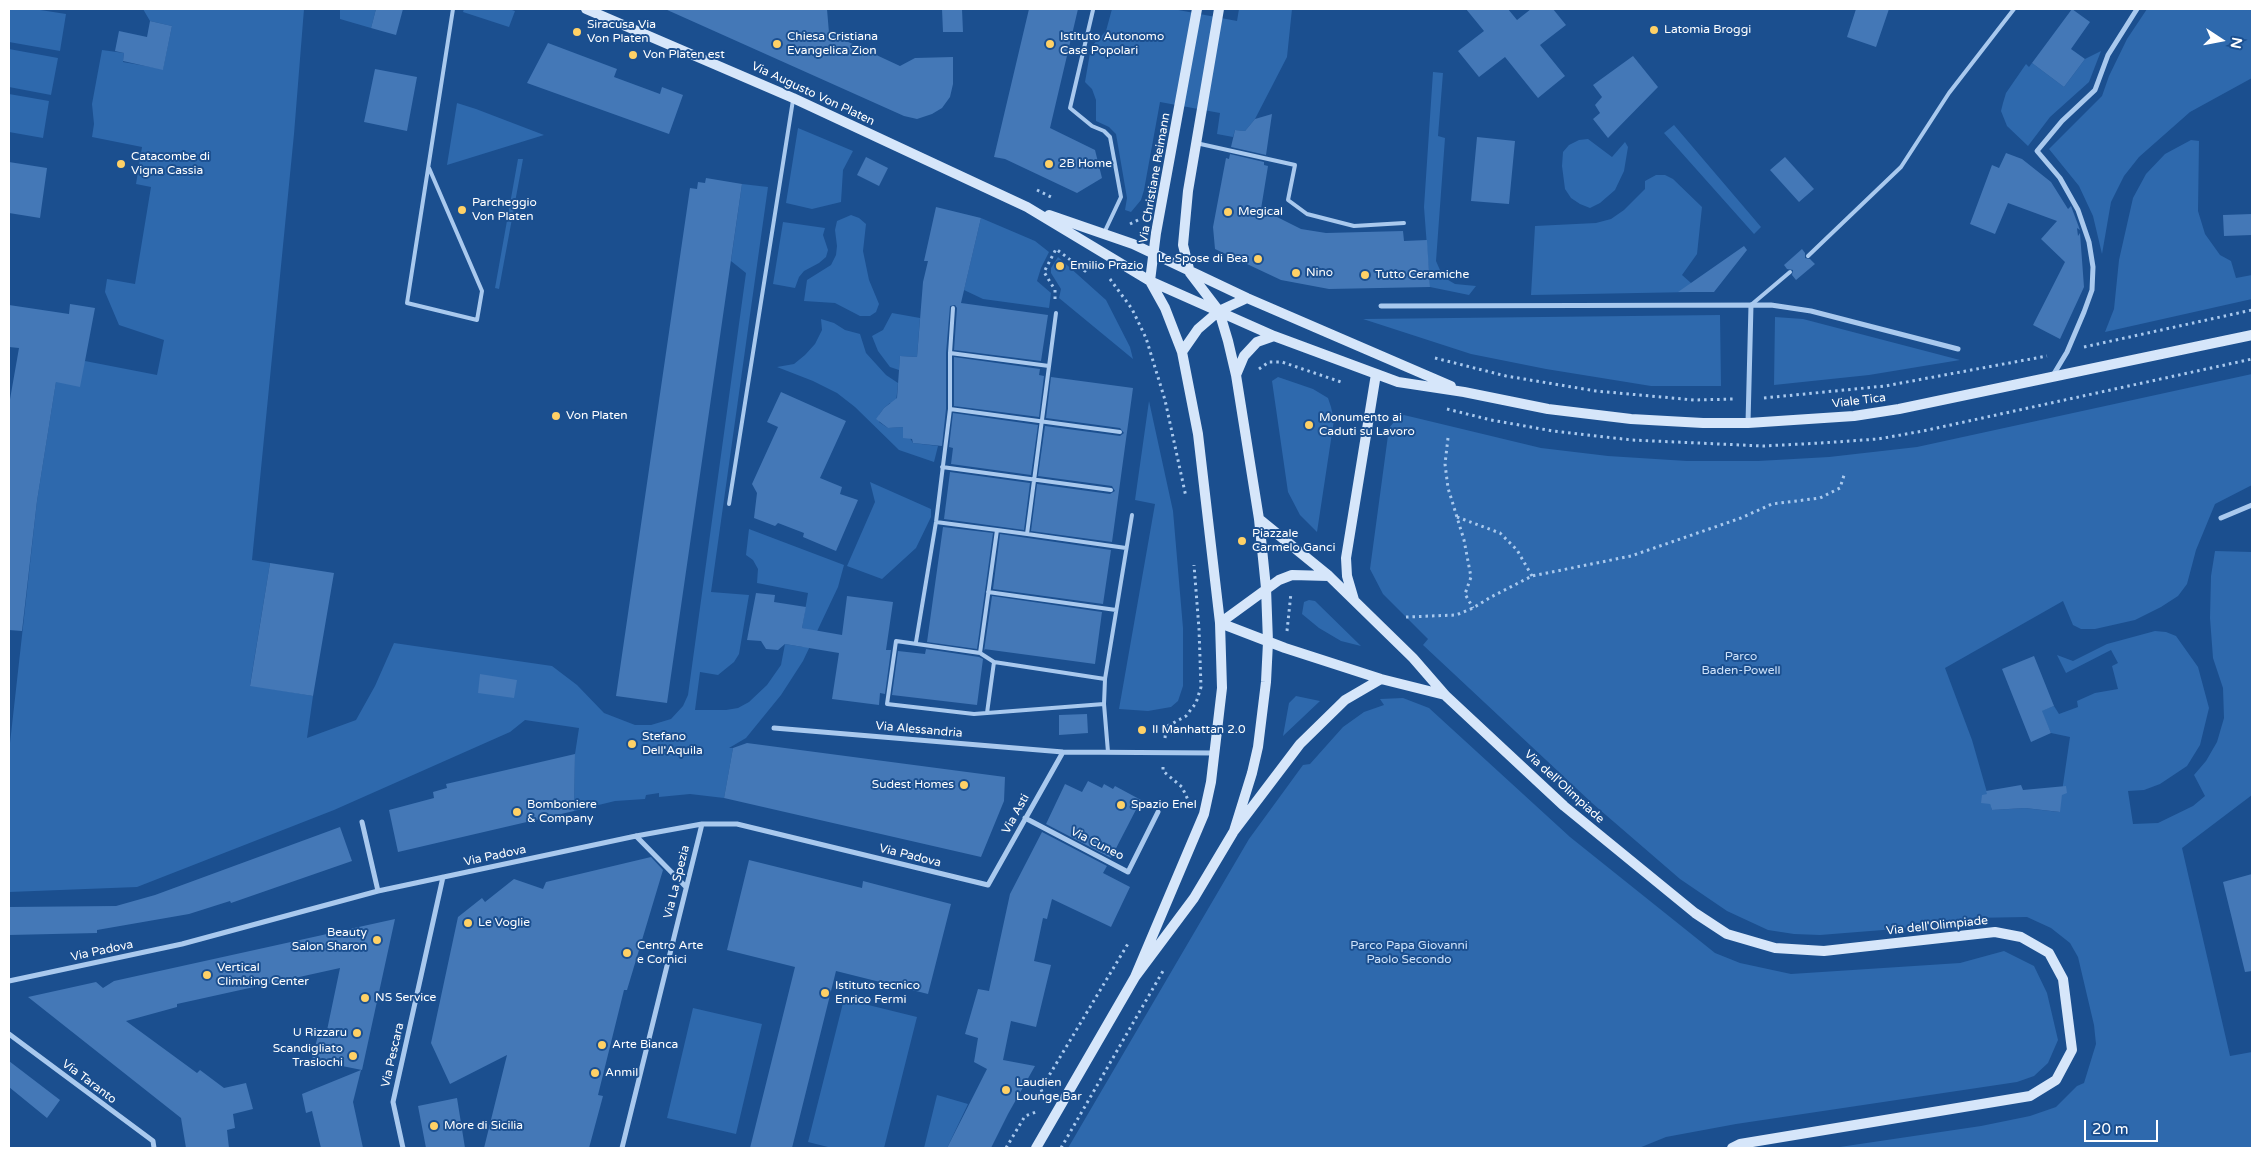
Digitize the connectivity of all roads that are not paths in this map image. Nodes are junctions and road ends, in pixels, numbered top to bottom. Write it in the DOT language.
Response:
graph roads {
  1 [pos="453,9"];
  2 [pos="586,9"];
  3 [pos="2014,9"];
  4 [pos="2137,9"];
  5 [pos="1093,10"];
  6 [pos="1196,11"];
  7 [pos="1218,13"];
  8 [pos="793,98"];
  9 [pos="1196,143"];
  10 [pos="429,168"];
  11 [pos="1027,207"];
  12 [pos="1404,223"];
  13 [pos="1106,234"];
  14 [pos="1154,255"];
  15 [pos="1808,256"];
  16 [pos="1790,272"];
  17 [pos="1190,273"];
  18 [pos="1150,281"];
  19 [pos="1247,298"];
  20 [pos="1751,305"];
  21 [pos="1381,306"];
  22 [pos="954,308"];
  23 [pos="1219,311"];
  24 [pos="1056,313"];
  25 [pos="2252,335"];
  26 [pos="1274,336"];
  27 [pos="1958,348"];
  28 [pos="1182,352"];
  29 [pos="950,353"];
  30 [pos="1049,366"];
  31 [pos="1376,374"];
  32 [pos="1236,375"];
  33 [pos="2051,378"];
  34 [pos="1464,392"];
  35 [pos="950,409"];
  36 [pos="1042,421"];
  37 [pos="1748,424"];
  38 [pos="1120,432"];
  39 [pos="942,467"];
  40 [pos="1034,479"];
  41 [pos="1111,490"];
  42 [pos="729,504"];
  43 [pos="2252,505"];
  44 [pos="1132,515"];
  45 [pos="2222,518"];
  46 [pos="1259,519"];
  47 [pos="936,522"];
  48 [pos="997,530"];
  49 [pos="1027,534"];
  50 [pos="1126,548"];
  51 [pos="1329,576"];
  52 [pos="1266,588"];
  53 [pos="988,592"];
  54 [pos="1354,601"];
  55 [pos="1116,610"];
  56 [pos="1220,622"];
  57 [pos="916,642"];
  58 [pos="1268,642"];
  59 [pos="980,652"];
  60 [pos="994,662"];
  61 [pos="1105,679"];
  62 [pos="1381,679"];
  63 [pos="1446,696"];
  64 [pos="1104,704"];
  65 [pos="987,713"];
  66 [pos="774,728"];
  67 [pos="1063,752"];
  68 [pos="1108,752"];
  69 [pos="1215,753"];
  70 [pos="1158,812"];
  71 [pos="1025,818"];
  72 [pos="362,822"];
  73 [pos="702,824"];
  74 [pos="1234,831"];
  75 [pos="636,836"];
  76 [pos="443,878"];
  77 [pos="988,885"];
  78 [pos="686,887"];
  79 [pos="378,891"];
  80 [pos="1136,977"];
  81 [pos="9,981"];
  82 [pos="9,1034"];
  83 [pos="154,1148"];
  84 [pos="402,1148"];
  85 [pos="622,1148"];
  86 [pos="1036,1148"];
  87 [pos="1732,1148"];
  1 -- 10 [label="lane"];
  2 -- 8 [label="street, Via Augusto Von Platen"];
  3 -- 15 [label="lane"];
  4 -- 33 [label="street"];
  5 -- 13 [label="lane"];
  6 -- 14 [label="street, Via Christiane Reimann"];
  7 -- 9 [label="street"];
  8 -- 11 [label="street, Via Augusto Von Platen"];
  8 -- 42 [label="lane"];
  9 -- 12 [label="lane"];
  9 -- 17 [label="street"];
  10 -- 10 [label="lane"];
  11 -- 13 [label="street"];
  11 -- 18 [label="street"];
  13 -- 14 [label="street"];
  14 -- 17 [label="street"];
  14 -- 18 [label="street, Via Christiane Reimann"];
  16 -- 20 [label="lane"];
  17 -- 19 [label="street"];
  17 -- 23 [label="street"];
  18 -- 23 [label="street"];
  18 -- 28 [label="street"];
  19 -- 23 [label="street"];
  19 -- 34 [label="street"];
  20 -- 21 [label="street"];
  20 -- 27 [label="street"];
  20 -- 37 [label="street"];
  22 -- 29 [label="lane"];
  23 -- 26 [label="street"];
  23 -- 28 [label="street"];
  23 -- 32 [label="street"];
  24 -- 30 [label="lane"];
  25 -- 33 [label="street, Viale Tica"];
  26 -- 31 [label="street"];
  26 -- 32 [label="street"];
  28 -- 56 [label="street"];
  29 -- 30 [label="lane"];
  29 -- 35 [label="lane"];
  30 -- 36 [label="lane"];
  31 -- 34 [label="street"];
  31 -- 54 [label="street"];
  32 -- 46 [label="street"];
  33 -- 37 [label="street, Viale Tica"];
  34 -- 37 [label="street, Viale Tica"];
  35 -- 36 [label="lane"];
  35 -- 39 [label="lane"];
  36 -- 38 [label="lane"];
  36 -- 40 [label="lane"];
  39 -- 40 [label="lane"];
  39 -- 47 [label="lane"];
  40 -- 41 [label="lane"];
  40 -- 49 [label="lane"];
  43 -- 45 [label="street"];
  44 -- 50 [label="lane"];
  46 -- 51 [label="street, Via dell'Olimpiade"];
  46 -- 52 [label="street"];
  47 -- 48 [label="lane"];
  47 -- 57 [label="lane"];
  48 -- 49 [label="lane"];
  48 -- 53 [label="lane"];
  49 -- 50 [label="lane"];
  50 -- 55 [label="lane"];
  51 -- 52 [label="street"];
  51 -- 54 [label="street, Via dell'Olimpiade"];
  52 -- 56 [label="street"];
  52 -- 58 [label="street"];
  53 -- 55 [label="lane"];
  53 -- 59 [label="lane"];
  54 -- 63 [label="street, Via dell'Olimpiade"];
  55 -- 61 [label="lane"];
  56 -- 58 [label="street"];
  56 -- 69 [label="street"];
  57 -- 59 [label="lane"];
  57 -- 65 [label="lane"];
  58 -- 62 [label="street"];
  58 -- 74 [label="street"];
  59 -- 60 [label="lane"];
  60 -- 61 [label="lane"];
  60 -- 65 [label="lane"];
  61 -- 64 [label="lane"];
  62 -- 63 [label="street"];
  62 -- 74 [label="street"];
  63 -- 87 [label="street, Via dell'Olimpiade"];
  64 -- 65 [label="lane"];
  64 -- 68 [label="lane"];
  66 -- 67 [label="street, Via Alessandria"];
  67 -- 68 [label="street, Via Alessandria"];
  67 -- 71 [label="street, Via Asti"];
  68 -- 69 [label="street, Via Alessandria"];
  69 -- 80 [label="street"];
  70 -- 71 [label="street, Via Cuneo"];
  71 -- 77 [label="street, Via Asti"];
  72 -- 79 [label="street"];
  73 -- 75 [label="street, Via Padova"];
  73 -- 77 [label="street, Via Padova"];
  73 -- 78 [label="street, Via La Spezia"];
  74 -- 80 [label="street"];
  75 -- 76 [label="street, Via Padova"];
  75 -- 78 [label="street"];
  76 -- 79 [label="street, Via Padova"];
  76 -- 84 [label="street, Via Pescara"];
  78 -- 85 [label="street, Via La Spezia"];
  79 -- 81 [label="street, Via Padova"];
  80 -- 86 [label="street"];
  82 -- 83 [label="street, Via Taranto"];
}
